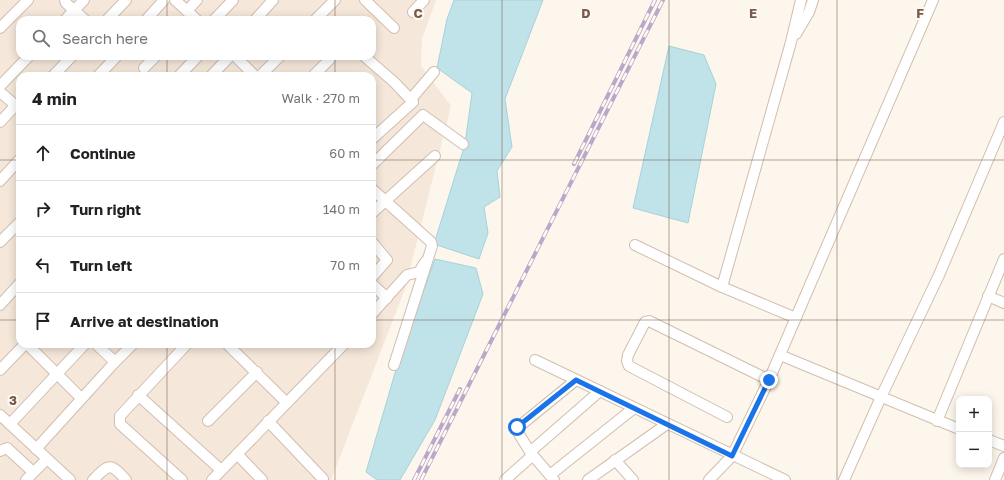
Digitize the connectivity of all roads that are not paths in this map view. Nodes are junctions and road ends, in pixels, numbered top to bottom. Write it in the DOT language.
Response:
graph roads {
  1 [pos="28,0"];
  2 [pos="65,0"];
  3 [pos="84,0"];
  4 [pos="126,0"];
  5 [pos="164,0"];
  6 [pos="175,0"];
  7 [pos="197,0"];
  8 [pos="233,0"];
  9 [pos="273,0"];
  10 [pos="335,0"];
  11 [pos="365,0"];
  12 [pos="424,0"];
  13 [pos="800,0"];
  14 [pos="813,0"];
  15 [pos="933,0"];
  16 [pos="74,10"];
  17 [pos="414,12"];
  18 [pos="69,16"];
  19 [pos="81,16"];
  20 [pos="111,16"];
  21 [pos="150,16"];
  22 [pos="191,16"];
  23 [pos="192,16"];
  24 [pos="218,16"];
  25 [pos="259,16"];
  26 [pos="322,16"];
  27 [pos="0,28"];
  28 [pos="394,28"];
  29 [pos="791,42"];
  30 [pos="25,60"];
  31 [pos="68,60"];
  32 [pos="113,60"];
  33 [pos="152,60"];
  34 [pos="194,60"];
  35 [pos="226,60"];
  36 [pos="239,60"];
  37 [pos="276,60"];
  38 [pos="328,60"];
  39 [pos="369,60"];
  40 [pos="144,68"];
  41 [pos="57,72"];
  42 [pos="102,72"];
  43 [pos="183,72"];
  44 [pos="215,72"];
  45 [pos="251,72"];
  46 [pos="264,72"];
  47 [pos="317,72"];
  48 [pos="434,72"];
  49 [pos="0,86"];
  50 [pos="0,92"];
  51 [pos="411,99"];
  52 [pos="16,106"];
  53 [pos="16,110"];
  54 [pos="0,122"];
  55 [pos="1004,122"];
  56 [pos="376,135"];
  57 [pos="463,144"];
  58 [pos="435,156"];
  59 [pos="376,161"];
  60 [pos="16,164"];
  61 [pos="0,181"];
  62 [pos="376,192"];
  63 [pos="385,200"];
  64 [pos="376,209"];
  65 [pos="16,226"];
  66 [pos="0,242"];
  67 [pos="635,245"];
  68 [pos="376,247"];
  69 [pos="431,252"];
  70 [pos="1004,259"];
  71 [pos="376,272"];
  72 [pos="16,287"];
  73 [pos="722,287"];
  74 [pos="376,288"];
  75 [pos="988,296"];
  76 [pos="387,298"];
  77 [pos="1004,303"];
  78 [pos="0,305"];
  79 [pos="376,310"];
  80 [pos="796,318"];
  81 [pos="22,348"];
  82 [pos="30,348"];
  83 [pos="81,348"];
  84 [pos="100,348"];
  85 [pos="129,348"];
  86 [pos="183,348"];
  87 [pos="231,348"];
  88 [pos="340,348"];
  89 [pos="780,355"];
  90 [pos="535,360"];
  91 [pos="115,362"];
  92 [pos="394,365"];
  93 [pos="0,370"];
  94 [pos="257,372"];
  95 [pos="57,374"];
  96 [pos="576,380"];
  97 [pos="769,380"];
  98 [pos="600,391"];
  99 [pos="138,395"];
  100 [pos="881,397"];
  101 [pos="81,398"];
  102 [pos="286,403"];
  103 [pos="634,408"];
  104 [pos="0,415"];
  105 [pos="727,418"];
  106 [pos="208,421"];
  107 [pos="268,421"];
  108 [pos="938,421"];
  109 [pos="10,424"];
  110 [pos="667,424"];
  111 [pos="956,428"];
  112 [pos="992,441"];
  113 [pos="1004,446"];
  114 [pos="36,449"];
  115 [pos="0,451"];
  116 [pos="237,454"];
  117 [pos="532,454"];
  118 [pos="732,456"];
  119 [pos="1004,458"];
  120 [pos="47,459"];
  121 [pos="616,460"];
  122 [pos="221,470"];
  123 [pos="34,472"];
  124 [pos="552,478"];
  125 [pos="26,480"];
  126 [pos="70,480"];
  127 [pos="93,480"];
  128 [pos="126,480"];
  129 [pos="182,480"];
  130 [pos="212,480"];
  131 [pos="262,480"];
  132 [pos="323,480"];
  133 [pos="505,480"];
  134 [pos="588,480"];
  135 [pos="632,480"];
  136 [pos="709,480"];
  137 [pos="785,480"];
  138 [pos="844,480"];
  139 [pos="995,480"];
  1 -- 27 [label="street"];
  2 -- 16 [label="street"];
  3 -- 16 [label="street"];
  4 -- 20 [label="street"];
  5 -- 21 [label="street"];
  6 -- 22 [label="street"];
  7 -- 23 [label="street"];
  8 -- 24 [label="street"];
  9 -- 25 [label="street"];
  10 -- 26 [label="street"];
  11 -- 28 [label="street"];
  12 -- 17 [label="street"];
  13 -- 29 [label="street"];
  14 -- 29 [label="street"];
  15 -- 80 [label="street"];
  16 -- 18 [label="street"];
  16 -- 19 [label="street"];
  29 -- 73 [label="street"];
  30 -- 49 [label="street"];
  31 -- 41 [label="street"];
  32 -- 42 [label="street"];
  33 -- 40 [label="street"];
  34 -- 43 [label="street"];
  35 -- 44 [label="street"];
  36 -- 45 [label="street"];
  37 -- 46 [label="street"];
  38 -- 47 [label="street"];
  39 -- 51 [label="street"];
  48 -- 51 [label="street"];
  50 -- 52 [label="street"];
  51 -- 56 [label="street"];
  53 -- 54 [label="street"];
  55 -- 100 [label="street"];
  57 -- 59 [label="street"];
  58 -- 63 [label="street"];
  60 -- 61 [label="street"];
  62 -- 63 [label="street"];
  63 -- 64 [label="street"];
  63 -- 69 [label="street"];
  65 -- 66 [label="street"];
  67 -- 73 [label="street"];
  68 -- 71 [label="street"];
  69 -- 76 [label="street"];
  69 -- 92 [label="street"];
  70 -- 75 [label="street"];
  72 -- 78 [label="street"];
  73 -- 80 [label="street"];
  74 -- 76 [label="street"];
  75 -- 77 [label="street"];
  75 -- 108 [label="street"];
  76 -- 79 [label="street"];
  80 -- 89 [label="street"];
  81 -- 93 [label="street"];
  82 -- 95 [label="street"];
  83 -- 95 [label="street"];
  84 -- 91 [label="street"];
  85 -- 91 [label="street"];
  86 -- 99 [label="street"];
  87 -- 94 [label="street"];
  88 -- 102 [label="street"];
  89 -- 97 [label="street"];
  89 -- 100 [label="street"];
  90 -- 96 [label="street"];
  91 -- 101 [label="street"];
  94 -- 102 [label="street"];
  94 -- 106 [label="street"];
  95 -- 101 [label="street"];
  95 -- 109 [label="street"];
  96 -- 98 [label="street"];
  96 -- 117 [label="street"];
  97 -- 105 [label="street"];
  97 -- 118 [label="street"];
  98 -- 103 [label="street"];
  98 -- 117 [label="street"];
  99 -- 122 [label="street"];
  99 -- 129 [label="street"];
  100 -- 108 [label="street"];
  100 -- 138 [label="street"];
  101 -- 114 [label="street"];
  102 -- 107 [label="street"];
  103 -- 110 [label="street"];
  103 -- 124 [label="street"];
  104 -- 109 [label="street"];
  107 -- 116 [label="street"];
  107 -- 132 [label="street"];
  108 -- 111 [label="street"];
  109 -- 114 [label="street"];
  110 -- 118 [label="street"];
  110 -- 121 [label="street"];
  112 -- 113 [label="street"];
  114 -- 120 [label="street"];
  115 -- 123 [label="street"];
  116 -- 122 [label="street"];
  116 -- 131 [label="street"];
  117 -- 124 [label="street"];
  117 -- 133 [label="street"];
  118 -- 136 [label="street"];
  118 -- 137 [label="street"];
  119 -- 139 [label="street"];
  120 -- 123 [label="street"];
  120 -- 126 [label="street"];
  121 -- 134 [label="street"];
  121 -- 135 [label="street"];
  122 -- 130 [label="street"];
  123 -- 125 [label="street"];
  127 -- 128 [label="street"];
}
